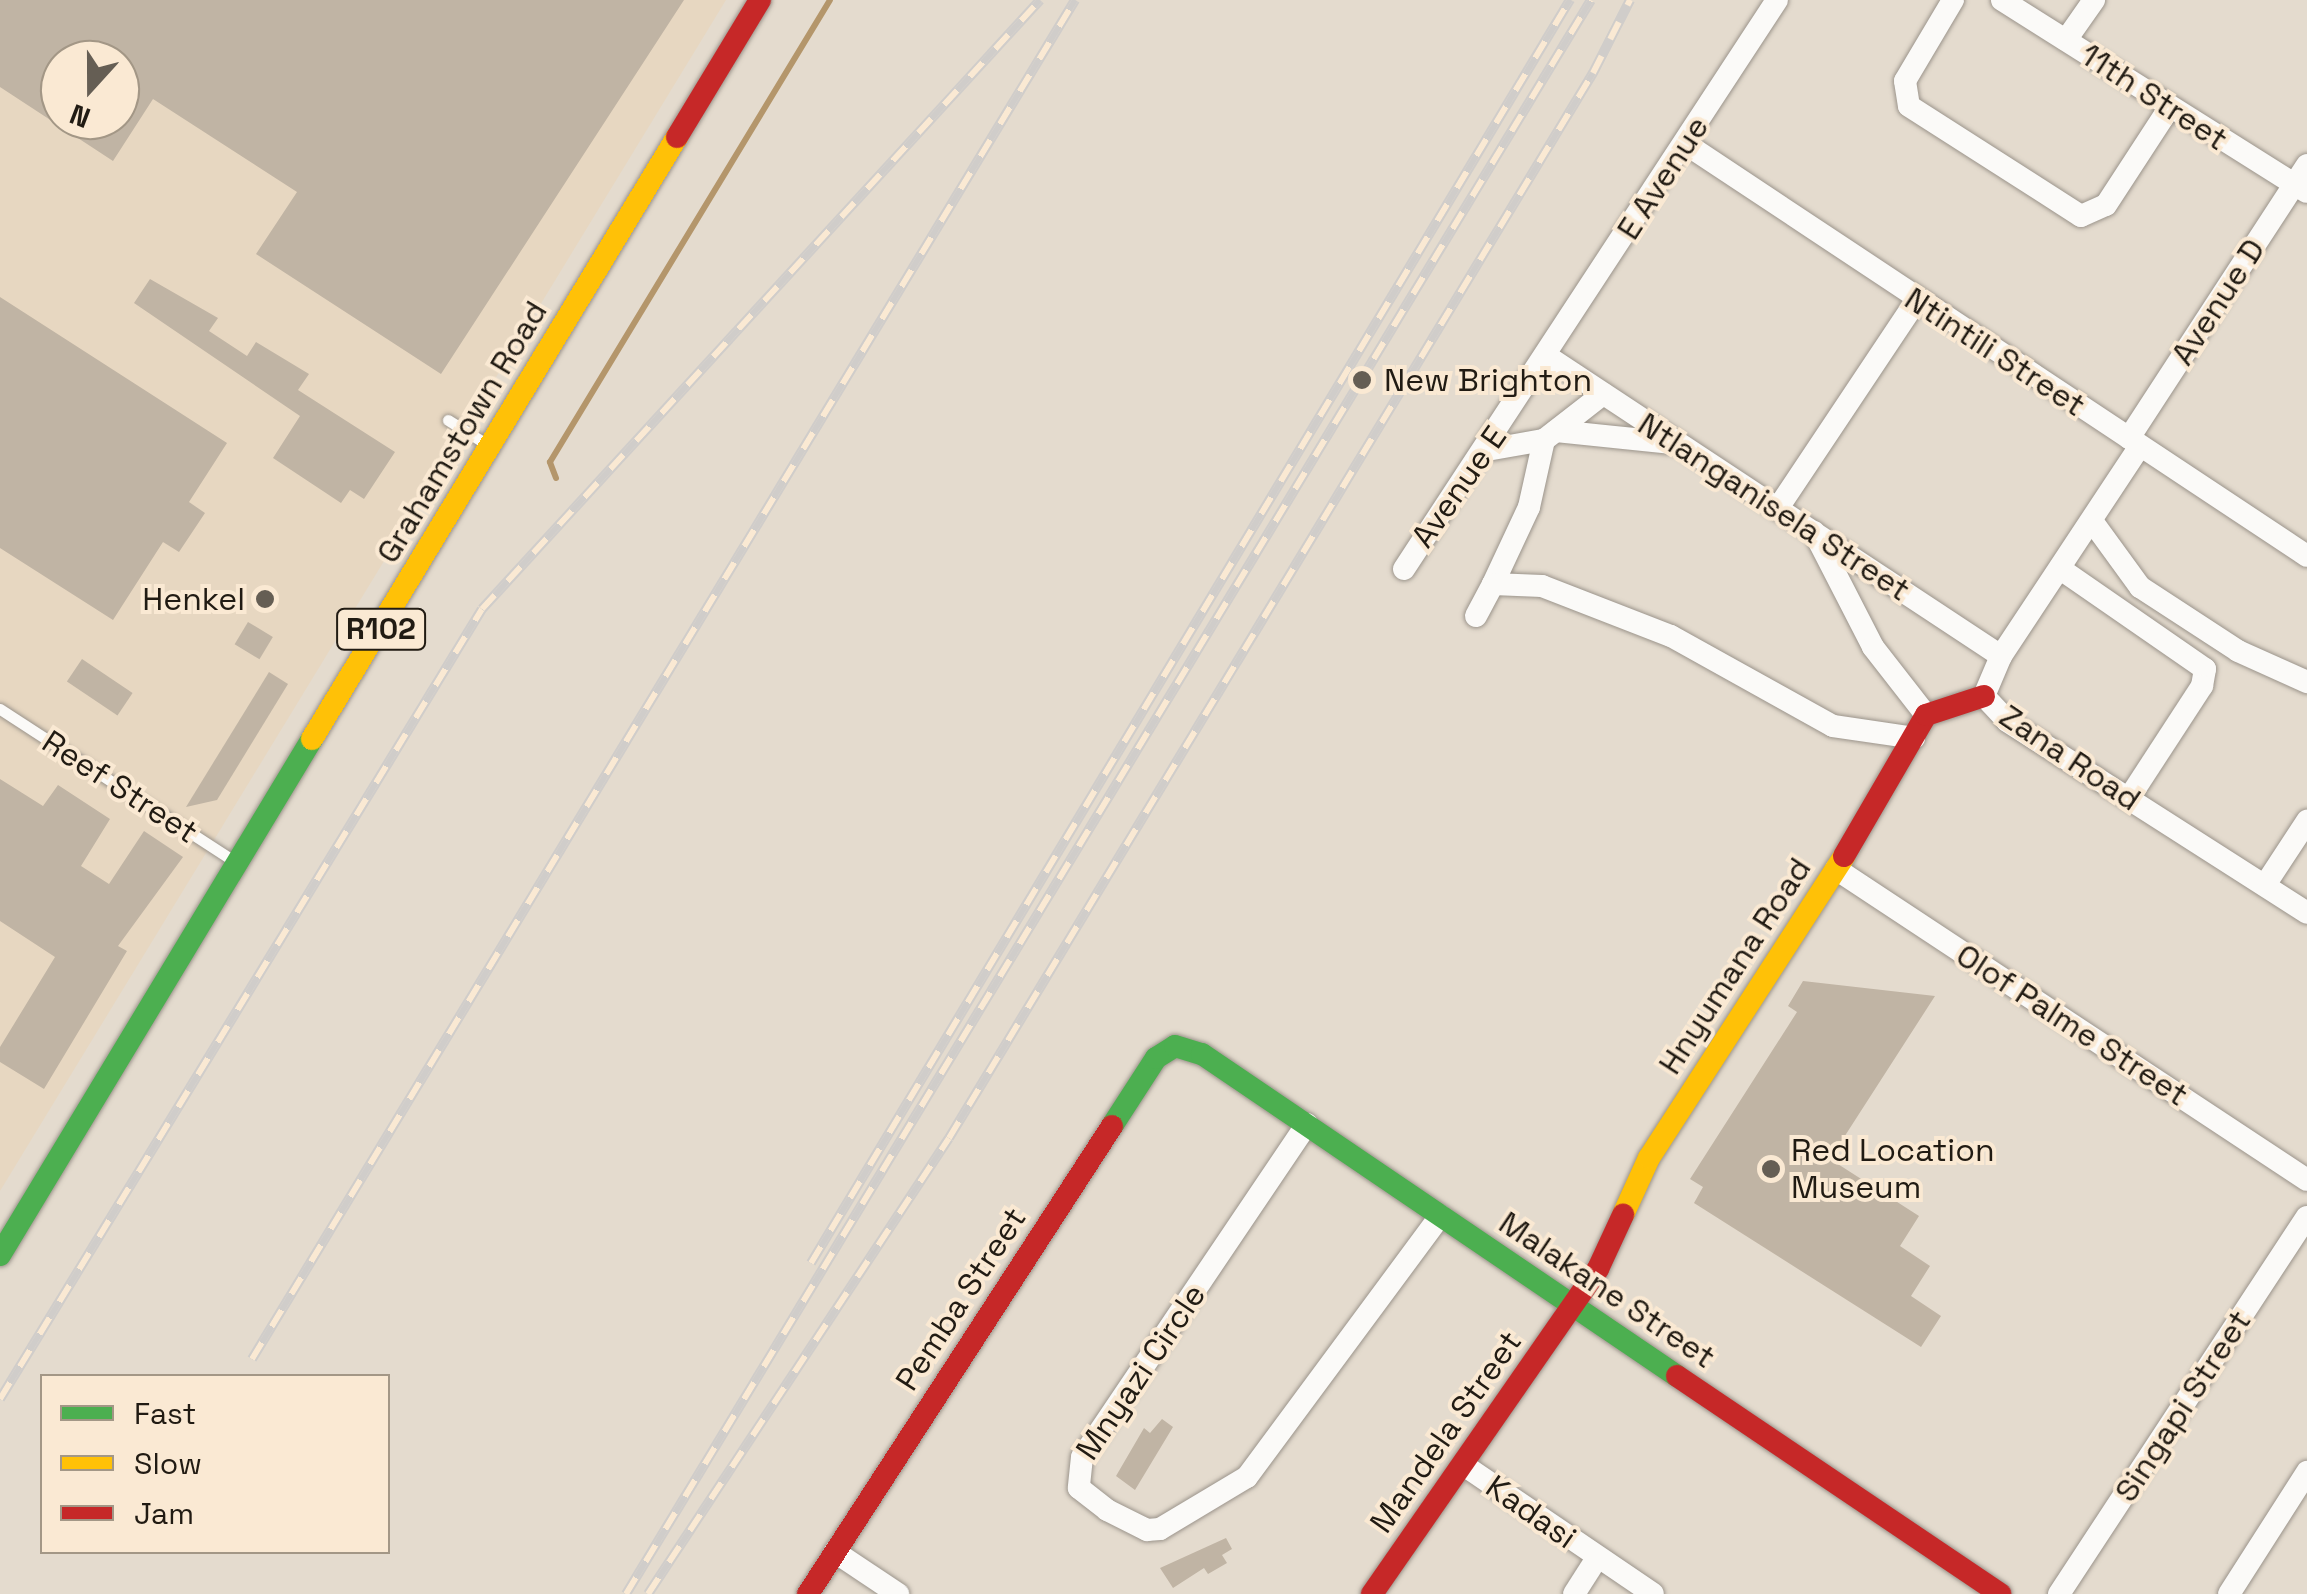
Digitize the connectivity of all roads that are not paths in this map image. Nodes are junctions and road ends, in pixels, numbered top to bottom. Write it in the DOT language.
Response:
graph roads {
  1 [pos="760,0"];
  2 [pos="1777,0"];
  3 [pos="1953,0"];
  4 [pos="2002,0"];
  5 [pos="2094,0"];
  6 [pos="2066,40"];
  7 [pos="2168,110"];
  8 [pos="1686,144"];
  9 [pos="2303,181"];
  10 [pos="1916,301"];
  11 [pos="1548,357"];
  12 [pos="1603,394"];
  13 [pos="448,420"];
  14 [pos="1550,435"];
  15 [pos="2134,442"];
  16 [pos="1676,443"];
  17 [pos="491,448"];
  18 [pos="1487,450"];
  19 [pos="1778,508"];
  20 [pos="2092,522"];
  21 [pos="1814,532"];
  22 [pos="2307,556"];
  23 [pos="1404,569"];
  24 [pos="2062,570"];
  25 [pos="2124,571"];
  26 [pos="1493,584"];
  27 [pos="2086,587"];
  28 [pos="1476,616"];
  29 [pos="2001,656"];
  30 [pos="2307,682"];
  31 [pos="1984,696"];
  32 [pos="0,709"];
  33 [pos="1926,716"];
  34 [pos="1914,738"];
  35 [pos="2129,798"];
  36 [pos="2307,821"];
  37 [pos="239,864"];
  38 [pos="1836,869"];
  39 [pos="2265,885"];
  40 [pos="2307,913"];
  41 [pos="1175,1046"];
  42 [pos="1307,1124"];
  43 [pos="2307,1180"];
  44 [pos="1440,1216"];
  45 [pos="2307,1217"];
  46 [pos="0,1255"];
  47 [pos="1572,1306"];
  48 [pos="1464,1466"];
  49 [pos="2307,1472"];
  50 [pos="835,1552"];
  51 [pos="1597,1558"];
  52 [pos="808,1594"];
  53 [pos="898,1594"];
  54 [pos="1372,1594"];
  55 [pos="1574,1594"];
  56 [pos="1652,1594"];
  57 [pos="2000,1594"];
  58 [pos="2059,1594"];
  59 [pos="2229,1594"];
  1 -- 17 [label="street, Grahamstown Road / R102"];
  2 -- 8 [label="street, E Avenue"];
  3 -- 7 [label="street"];
  4 -- 6 [label="street, 11th Street"];
  5 -- 6 [label="street"];
  6 -- 7 [label="street, 11th Street"];
  7 -- 9 [label="street, 11th Street"];
  8 -- 10 [label="street, Ntintili Street"];
  8 -- 11 [label="street, E Avenue"];
  9 -- 15 [label="street, Avenue D"];
  10 -- 15 [label="street, Ntintili Street"];
  10 -- 19 [label="street"];
  11 -- 12 [label="street, Ntlanganisela Street"];
  11 -- 18 [label="street, Avenue E"];
  12 -- 14 [label="street"];
  12 -- 16 [label="street, Ntlanganisela Street"];
  13 -- 17 [label="lane"];
  14 -- 16 [label="street"];
  14 -- 18 [label="street"];
  14 -- 26 [label="street"];
  15 -- 20 [label="street, Zana Road"];
  15 -- 22 [label="street, Ntintili Street"];
  16 -- 19 [label="street, Ntlanganisela Street"];
  17 -- 37 [label="street, Grahamstown Road / R102"];
  18 -- 23 [label="street, Avenue E"];
  19 -- 21 [label="street, Ntlanganisela Street"];
  20 -- 24 [label="street, Zana Road"];
  20 -- 25 [label="street"];
  21 -- 29 [label="street, Ntlanganisela Street"];
  21 -- 33 [label="street"];
  24 -- 27 [label="street"];
  24 -- 29 [label="street, Zana Road"];
  25 -- 27 [label="street"];
  25 -- 30 [label="street"];
  26 -- 28 [label="street"];
  26 -- 34 [label="street"];
  27 -- 35 [label="street"];
  29 -- 31 [label="street, Zana Road"];
  31 -- 33 [label="street"];
  31 -- 35 [label="street, Zana Road"];
  32 -- 37 [label="lane, Reef Street"];
  33 -- 34 [label="street, Hnyumana Road"];
  34 -- 38 [label="street, Hnyumana Road"];
  35 -- 39 [label="street, Zana Road"];
  36 -- 39 [label="street"];
  37 -- 46 [label="street, Grahamstown Road / R102"];
  38 -- 43 [label="street, Olof Palme Street"];
  38 -- 47 [label="street, Hnyumana Road"];
  39 -- 40 [label="street, Zana Road"];
  41 -- 42 [label="street, Malakane Street"];
  41 -- 50 [label="street, Pemba Street"];
  42 -- 44 [label="street, Malakane Street"];
  42 -- 44 [label="street, Mnyazi Circle"];
  44 -- 47 [label="street, Malakane Street"];
  45 -- 58 [label="street, Singapi Street"];
  47 -- 48 [label="street, Mandela Street"];
  47 -- 57 [label="street, Malakane Street"];
  48 -- 51 [label="street, Kadasi"];
  48 -- 54 [label="street, Mandela Street"];
  49 -- 59 [label="street"];
  50 -- 52 [label="street, Pemba Street"];
  50 -- 53 [label="street"];
  51 -- 55 [label="street, Kadasi"];
  51 -- 56 [label="street, Kadasi"];
}
